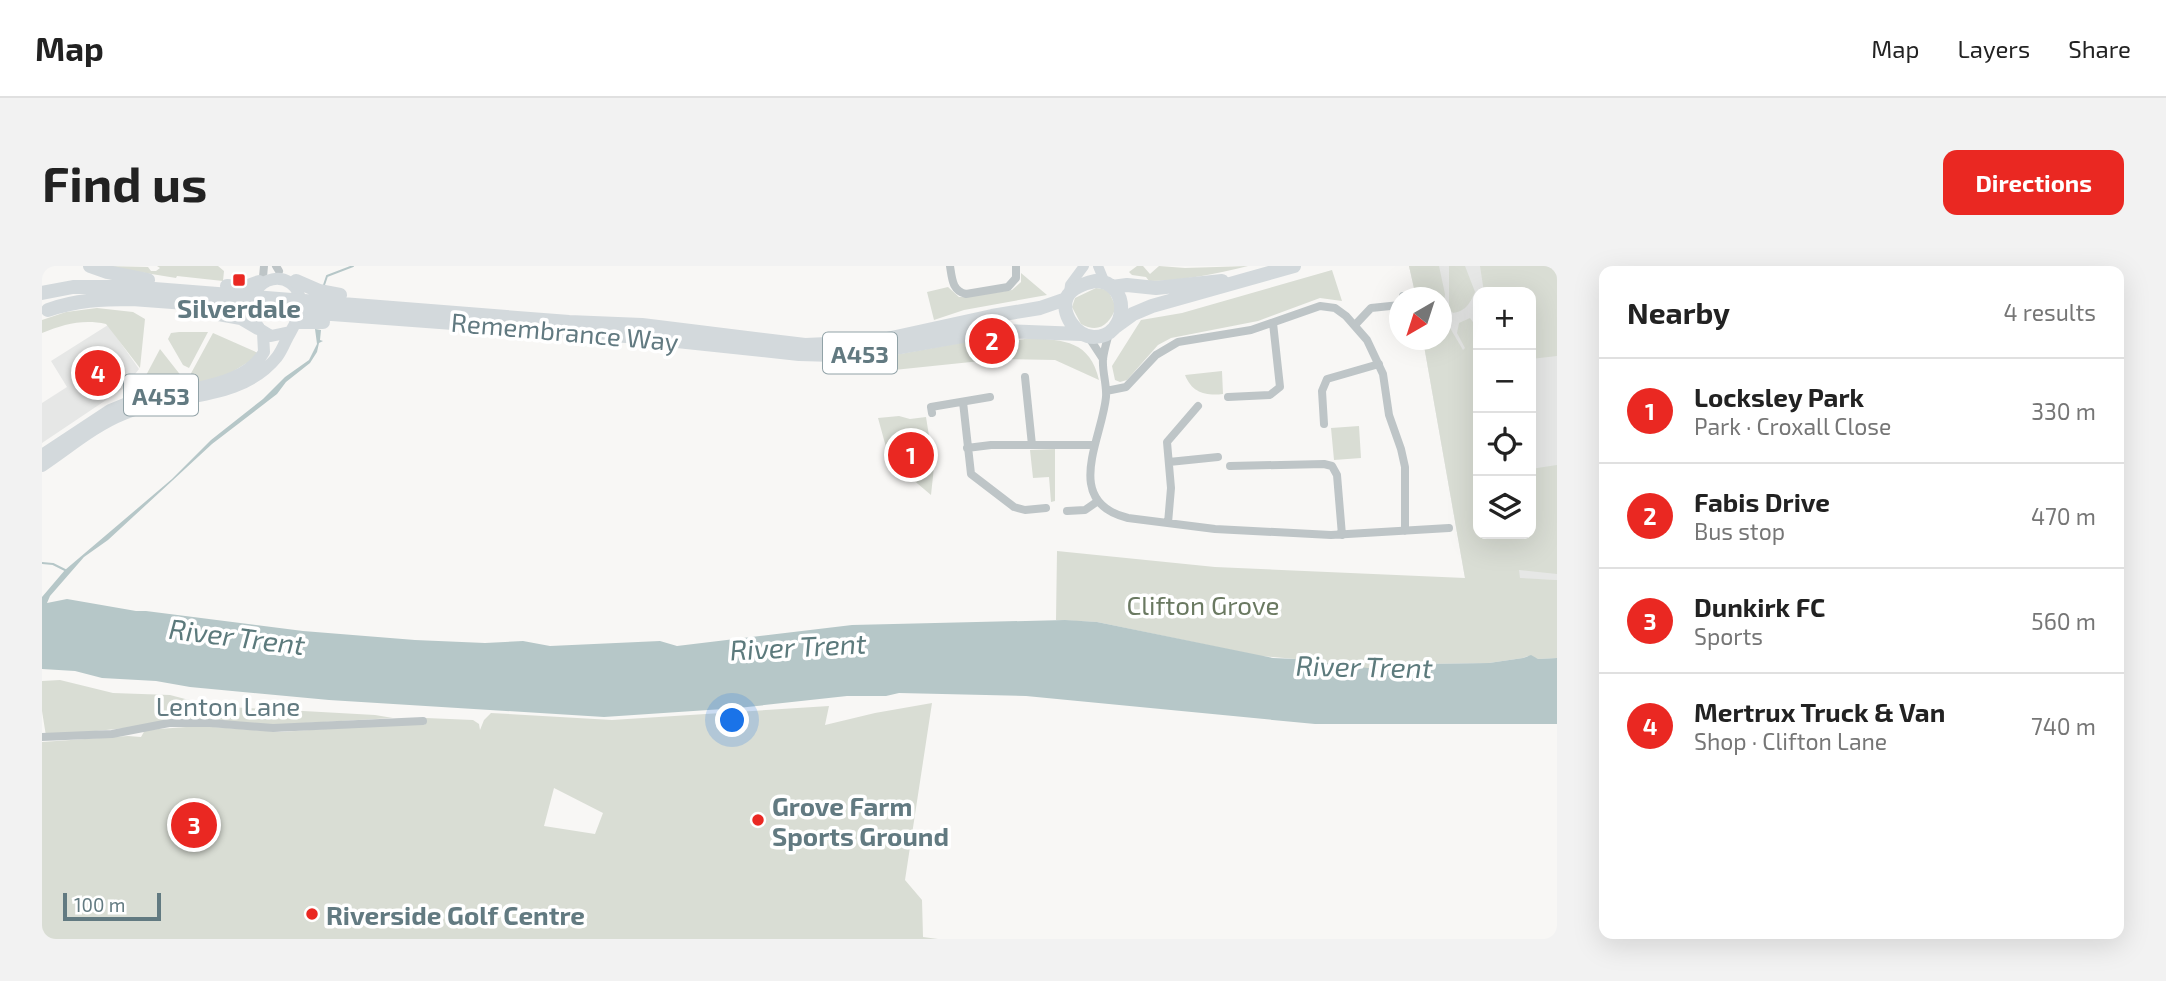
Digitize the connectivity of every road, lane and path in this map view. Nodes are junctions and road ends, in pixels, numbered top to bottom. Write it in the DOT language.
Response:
graph roads {
  1 [pos="90,266"];
  2 [pos="950,266"];
  3 [pos="1016,266"];
  4 [pos="1084,266"];
  5 [pos="1098,266"];
  6 [pos="1294,266"];
  7 [pos="277,269"];
  8 [pos="262,275"];
  9 [pos="1258,276"];
  10 [pos="148,280"];
  11 [pos="296,281"];
  12 [pos="1109,285"];
  13 [pos="42,292"];
  14 [pos="130,293"];
  15 [pos="1068,296"];
  16 [pos="1389,303"];
  17 [pos="45,312"];
  18 [pos="1273,323"];
  19 [pos="1355,325"];
  20 [pos="293,327"];
  21 [pos="261,330"];
  22 [pos="1112,330"];
  23 [pos="640,331"];
  24 [pos="1084,335"];
  25 [pos="1103,359"];
  26 [pos="1380,364"];
  27 [pos="1028,381"];
  28 [pos="1106,391"];
  29 [pos="990,397"];
  30 [pos="1234,399"];
  31 [pos="963,402"];
  32 [pos="1198,406"];
  33 [pos="932,413"];
  34 [pos="1321,420"];
  35 [pos="1032,445"];
  36 [pos="1093,445"];
  37 [pos="967,448"];
  38 [pos="42,455"];
  39 [pos="1218,457"];
  40 [pos="1169,462"];
  41 [pos="42,466"];
  42 [pos="1236,468"];
  43 [pos="1098,501"];
  44 [pos="1071,508"];
  45 [pos="1040,511"];
  46 [pos="1168,523"];
  47 [pos="1443,530"];
  48 [pos="1405,531"];
  49 [pos="1342,535"];
  50 [pos="419,720"];
  51 [pos="42,737"];
  1 -- 10 [label="highway"];
  2 -- 3 [label="street"];
  4 -- 15 [label="street"];
  5 -- 12 [label="street"];
  6 -- 9 [label="highway"];
  7 -- 8 [label="main road"];
  7 -- 11 [label="main road"];
  8 -- 10 [label="highway"];
  8 -- 21 [label="main road, A453"];
  9 -- 12 [label="highway"];
  9 -- 22 [label="highway"];
  10 -- 13 [label="highway"];
  11 -- 20 [label="main road, A453"];
  11 -- 23 [label="highway"];
  12 -- 15 [label="highway"];
  12 -- 22 [label="highway"];
  13 -- 14 [label="highway, Remembrance Way / A453"];
  14 -- 17 [label="highway, Remembrance Way / A453"];
  14 -- 23 [label="highway, Remembrance Way / A453"];
  15 -- 23 [label="highway, Remembrance Way / A453"];
  15 -- 24 [label="highway"];
  16 -- 19 [label="street"];
  17 -- 21 [label="highway"];
  18 -- 19 [label="street"];
  18 -- 28 [label="street"];
  18 -- 30 [label="street"];
  19 -- 26 [label="street"];
  20 -- 21 [label="main road"];
  20 -- 23 [label="highway"];
  20 -- 41 [label="main road, A453"];
  21 -- 38 [label="main road, A453"];
  22 -- 24 [label="highway"];
  22 -- 25 [label="street"];
  23 -- 24 [label="highway, Remembrance Way / A453"];
  24 -- 25 [label="street"];
  25 -- 28 [label="street"];
  26 -- 34 [label="street"];
  26 -- 48 [label="street"];
  27 -- 35 [label="street"];
  28 -- 36 [label="street"];
  29 -- 31 [label="street"];
  31 -- 33 [label="street"];
  31 -- 37 [label="street"];
  32 -- 40 [label="street"];
  35 -- 36 [label="street"];
  35 -- 37 [label="street"];
  36 -- 43 [label="street"];
  37 -- 45 [label="street"];
  39 -- 40 [label="street"];
  40 -- 46 [label="street"];
  42 -- 49 [label="street"];
  43 -- 44 [label="street"];
  43 -- 46 [label="street"];
  46 -- 49 [label="street"];
  47 -- 48 [label="street"];
  48 -- 49 [label="street"];
  50 -- 51 [label="street, Lenton Lane"];
}
